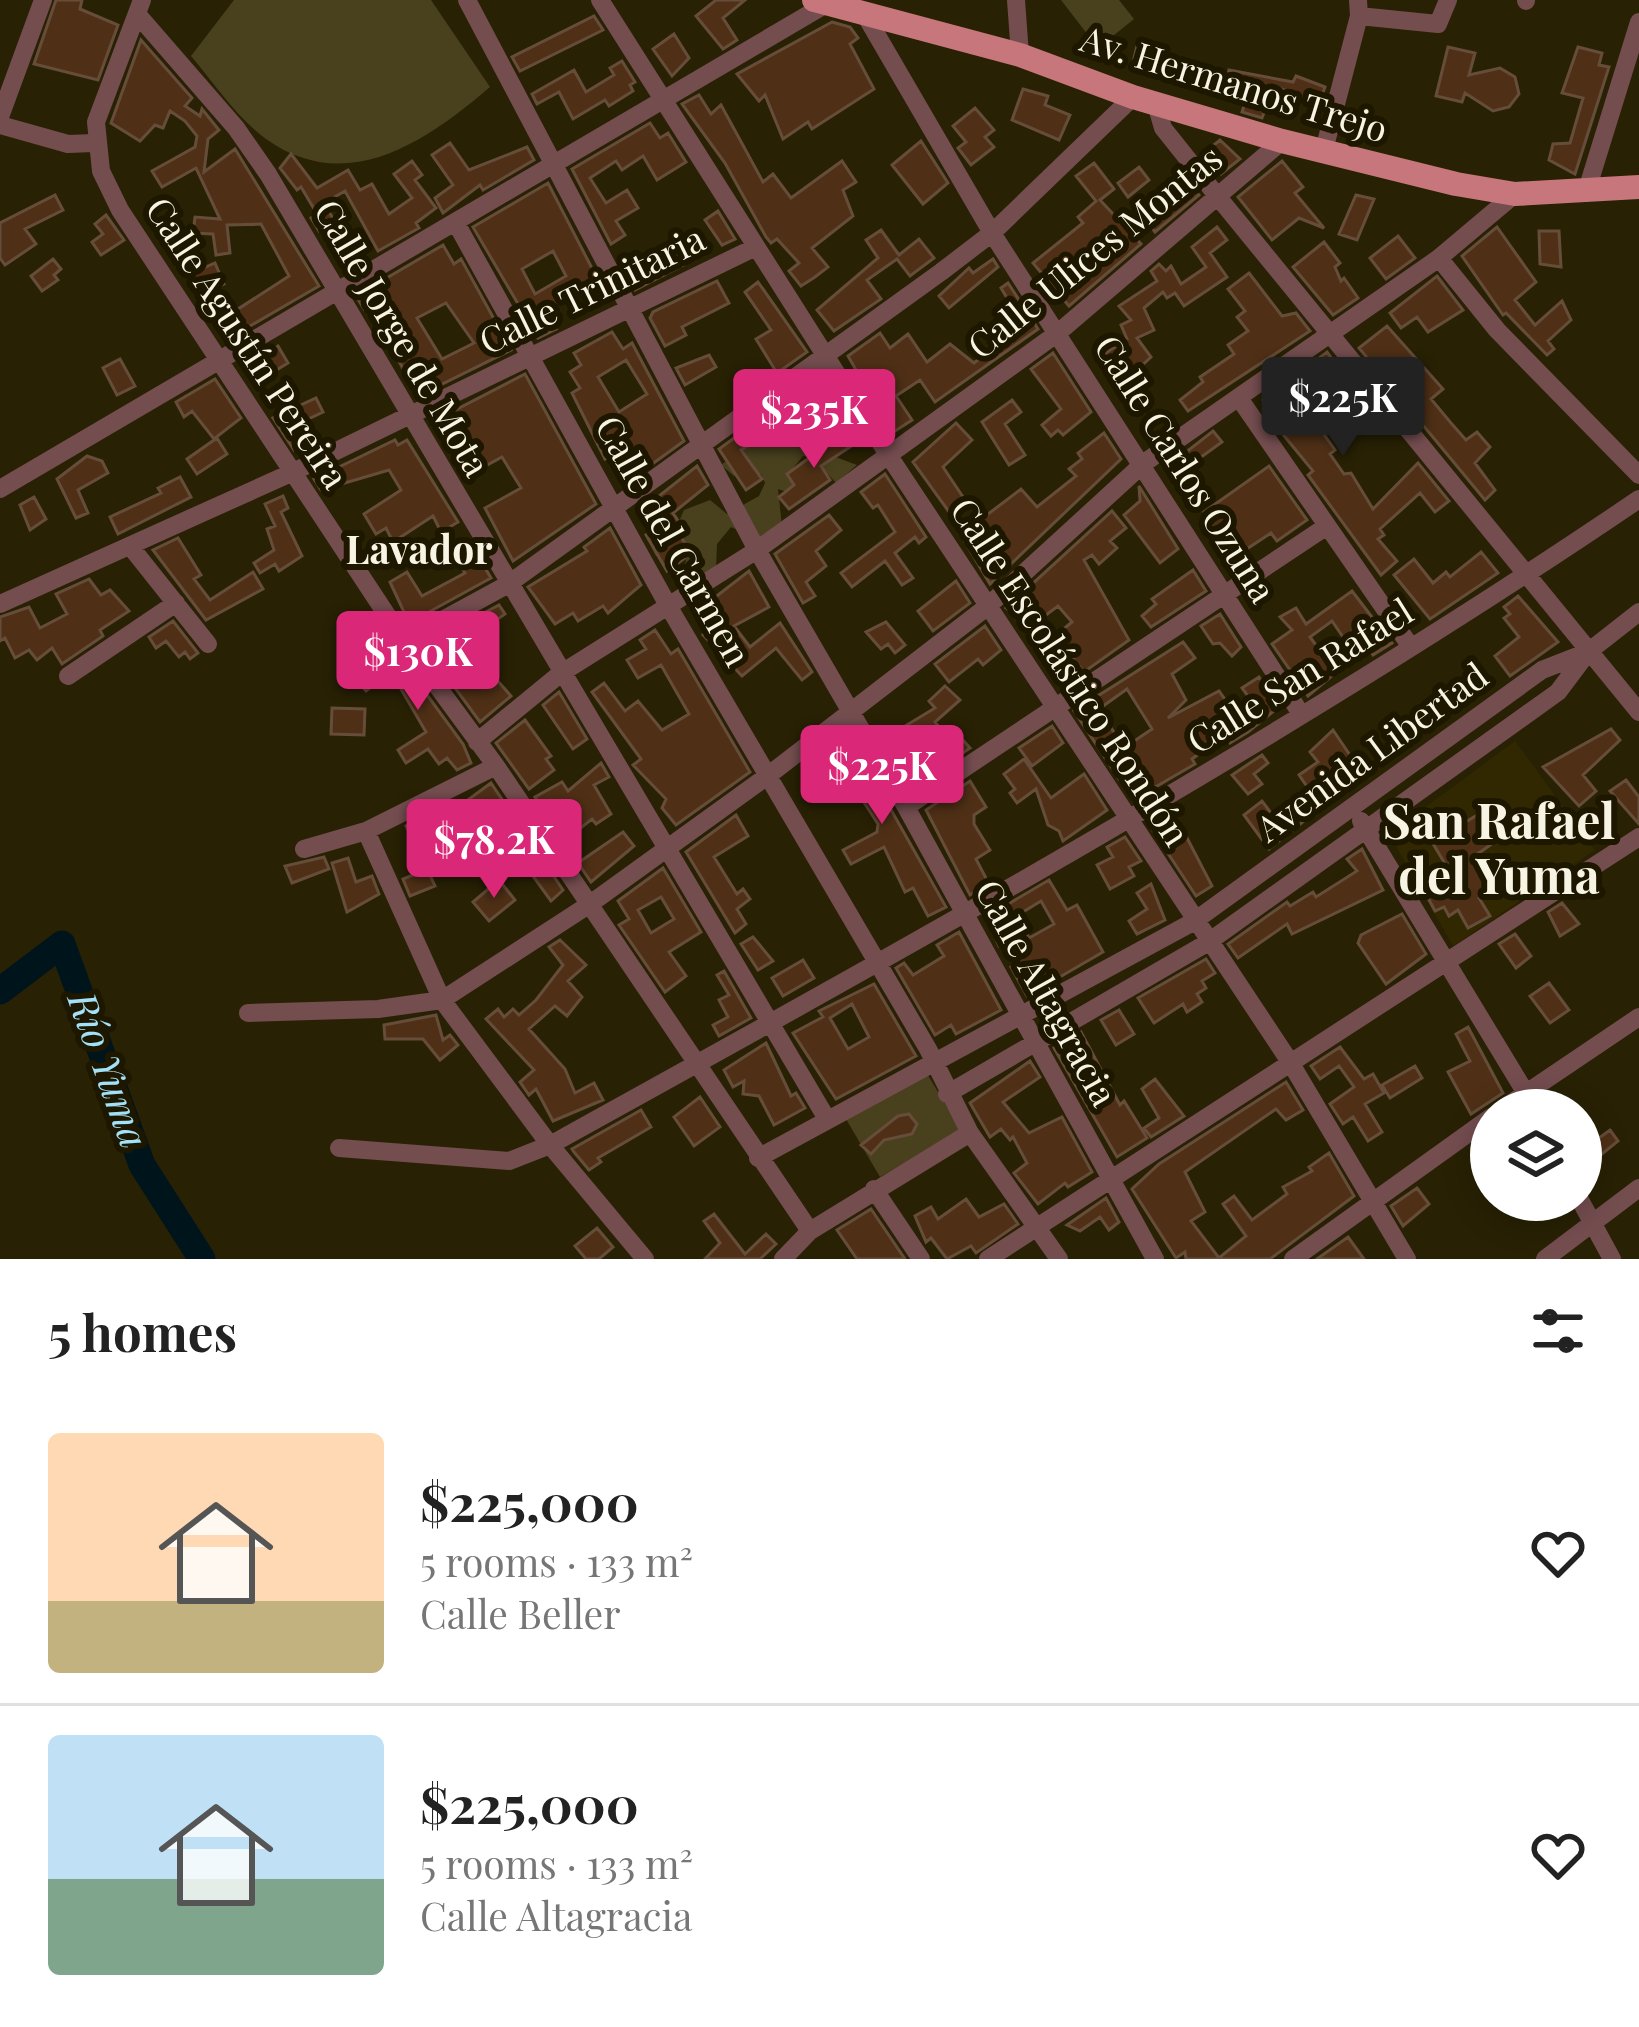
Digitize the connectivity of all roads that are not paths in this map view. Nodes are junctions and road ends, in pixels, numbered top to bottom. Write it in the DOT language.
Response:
graph roads {
  1 [pos="44,0"];
  2 [pos="467,0"];
  3 [pos="600,0"];
  4 [pos="1016,0"];
  5 [pos="1448,0"];
  6 [pos="820,1"];
  7 [pos="1359,4"];
  8 [pos="135,5"];
  9 [pos="864,13"];
  10 [pos="1639,22"];
  11 [pos="1020,55"];
  12 [pos="1144,100"];
  13 [pos="662,101"];
  14 [pos="0,121"];
  15 [pos="1282,141"];
  16 [pos="94,143"];
  17 [pos="1324,150"];
  18 [pos="554,167"];
  19 [pos="1639,188"];
  20 [pos="1586,193"];
  21 [pos="1515,194"];
  22 [pos="1218,197"];
  23 [pos="455,223"];
  24 [pos="992,233"];
  25 [pos="757,247"];
  26 [pos="1438,258"];
  27 [pos="337,294"];
  28 [pos="629,309"];
  29 [pos="1059,332"];
  30 [pos="1331,336"];
  31 [pos="530,355"];
  32 [pos="826,355"];
  33 [pos="218,359"];
  34 [pos="1239,398"];
  35 [pos="410,416"];
  36 [pos="704,447"];
  37 [pos="887,453"];
  38 [pos="1144,463"];
  39 [pos="291,473"];
  40 [pos="1639,475"];
  41 [pos="0,489"];
  42 [pos="1639,499"];
  43 [pos="617,508"];
  44 [pos="1327,526"];
  45 [pos="130,545"];
  46 [pos="757,550"];
  47 [pos="1526,576"];
  48 [pos="507,585"];
  49 [pos="1224,592"];
  50 [pos="176,603"];
  51 [pos="0,604"];
  52 [pos="988,606"];
  53 [pos="670,609"];
  54 [pos="1639,612"];
  55 [pos="404,641"];
  56 [pos="208,644"];
  57 [pos="1411,647"];
  58 [pos="1588,652"];
  59 [pos="560,674"];
  60 [pos="68,676"];
  61 [pos="1054,709"];
  62 [pos="1639,712"];
  63 [pos="850,713"];
  64 [pos="1301,714"];
  65 [pos="477,742"];
  66 [pos="496,766"];
  67 [pos="770,774"];
  68 [pos="1353,806"];
  69 [pos="906,807"];
  70 [pos="1129,820"];
  71 [pos="1364,828"];
  72 [pos="366,831"];
  73 [pos="1639,837"];
  74 [pos="669,845"];
  75 [pos="304,849"];
  76 [pos="590,904"];
  77 [pos="963,910"];
  78 [pos="1193,922"];
  79 [pos="1207,943"];
  80 [pos="876,960"];
  81 [pos="1443,962"];
  82 [pos="442,1000"];
  83 [pos="248,1013"];
  84 [pos="1021,1014"];
  85 [pos="1639,1017"];
  86 [pos="772,1020"];
  87 [pos="1036,1042"];
  88 [pos="932,1061"];
  89 [pos="1290,1062"];
  90 [pos="698,1063"];
  91 [pos="1524,1089"];
  92 [pos="1547,1089"];
  93 [pos="947,1094"];
  94 [pos="827,1119"];
  95 [pos="970,1133"];
  96 [pos="1470,1133"];
  97 [pos="550,1144"];
  98 [pos="339,1148"];
  99 [pos="758,1158"];
  100 [pos="1110,1176"];
  101 [pos="1639,1188"];
  102 [pos="874,1189"];
  103 [pos="1372,1203"];
  104 [pos="1591,1222"];
  105 [pos="1036,1224"];
  106 [pos="810,1232"];
  107 [pos="644,1259"];
  108 [pos="783,1259"];
  109 [pos="921,1259"];
  110 [pos="988,1259"];
  111 [pos="1059,1259"];
  112 [pos="1155,1259"];
  113 [pos="1293,1259"];
  114 [pos="1407,1259"];
  115 [pos="1545,1259"];
  116 [pos="1612,1259"];
  1 -- 14 [label="street"];
  2 -- 18 [label="street, Calle Altagracia"];
  3 -- 13 [label="street, Calle Escolástico Rondón"];
  4 -- 11 [label="street"];
  5 -- 7 [label="street"];
  6 -- 9 [label="main road, Av. Hermanos Trejo"];
  6 -- 13 [label="street"];
  7 -- 17 [label="street"];
  8 -- 16 [label="street"];
  8 -- 27 [label="street, Calle Jorge de Mota"];
  9 -- 11 [label="main road, Av. Hermanos Trejo"];
  9 -- 24 [label="street, Calle Carlos Ozuna"];
  10 -- 20 [label="street"];
  11 -- 12 [label="main road, Av. Hermanos Trejo"];
  12 -- 15 [label="main road, Av. Hermanos Trejo"];
  12 -- 22 [label="street"];
  12 -- 24 [label="street"];
  13 -- 18 [label="street"];
  13 -- 25 [label="street, Calle Escolástico Rondón"];
  14 -- 16 [label="street"];
  15 -- 17 [label="main road, Av. Hermanos Trejo"];
  15 -- 22 [label="street, Calle Ulices Montas"];
  16 -- 33 [label="street, Calle Agustín Pereira"];
  17 -- 21 [label="main road, Av. Hermanos Trejo"];
  18 -- 23 [label="street"];
  18 -- 28 [label="street, Calle Altagracia"];
  19 -- 20 [label="main road, Av. Hermanos Trejo"];
  20 -- 21 [label="main road, Av. Hermanos Trejo"];
  21 -- 26 [label="street"];
  22 -- 29 [label="street, Calle Ulices Montas"];
  22 -- 30 [label="street"];
  23 -- 27 [label="street"];
  23 -- 31 [label="street, Calle del Carmen"];
  24 -- 29 [label="street, Calle Carlos Ozuna"];
  24 -- 32 [label="street"];
  25 -- 28 [label="street, Calle Trinitaria"];
  25 -- 32 [label="street, Calle Escolástico Rondón"];
  26 -- 30 [label="street"];
  26 -- 40 [label="street"];
  27 -- 33 [label="street"];
  27 -- 35 [label="street, Calle Jorge de Mota"];
  28 -- 31 [label="street, Calle Trinitaria"];
  28 -- 36 [label="street, Calle Altagracia"];
  29 -- 37 [label="street, Calle Ulices Montas"];
  29 -- 38 [label="street, Calle Carlos Ozuna"];
  30 -- 34 [label="street"];
  30 -- 47 [label="street"];
  31 -- 35 [label="street, Calle Trinitaria"];
  31 -- 43 [label="street, Calle del Carmen"];
  32 -- 36 [label="street"];
  32 -- 37 [label="street, Calle Escolástico Rondón"];
  33 -- 39 [label="street, Calle Agustín Pereira"];
  33 -- 41 [label="street"];
  34 -- 38 [label="street"];
  34 -- 44 [label="street"];
  35 -- 39 [label="street, Calle Trinitaria"];
  35 -- 48 [label="street, Calle Jorge de Mota"];
  36 -- 43 [label="street"];
  36 -- 46 [label="street, Calle Altagracia"];
  37 -- 46 [label="street, Calle Ulices Montas"];
  37 -- 52 [label="street, Calle Escolástico Rondón"];
  38 -- 49 [label="street, Calle Carlos Ozuna"];
  38 -- 52 [label="street"];
  39 -- 45 [label="street, Calle Trinitaria"];
  39 -- 55 [label="street, Calle Agustín Pereira"];
  42 -- 47 [label="street, Calle San Rafael"];
  43 -- 48 [label="street"];
  43 -- 53 [label="street, Calle del Carmen"];
  44 -- 49 [label="street"];
  44 -- 57 [label="street"];
  45 -- 50 [label="street"];
  45 -- 51 [label="street, Calle Trinitaria"];
  46 -- 53 [label="street, Calle Ulices Montas"];
  46 -- 63 [label="street, Calle Altagracia"];
  47 -- 57 [label="street, Calle San Rafael"];
  47 -- 58 [label="street"];
  48 -- 55 [label="street"];
  48 -- 59 [label="street, Calle Jorge de Mota"];
  49 -- 61 [label="street"];
  49 -- 64 [label="street, Calle Carlos Ozuna"];
  50 -- 56 [label="street"];
  50 -- 60 [label="street"];
  52 -- 61 [label="street, Calle Escolástico Rondón"];
  52 -- 63 [label="street"];
  53 -- 59 [label="street, Calle Ulices Montas"];
  53 -- 67 [label="street, Calle del Carmen"];
  54 -- 58 [label="street, Avenida Libertad"];
  55 -- 65 [label="street, Calle Agustín Pereira"];
  57 -- 64 [label="street, Calle San Rafael"];
  58 -- 62 [label="street"];
  58 -- 68 [label="street, Avenida Libertad"];
  58 -- 71 [label="street, Avenida Libertad"];
  59 -- 65 [label="street, Calle Ulices Montas"];
  59 -- 74 [label="street, Calle Jorge de Mota"];
  61 -- 69 [label="street"];
  61 -- 70 [label="street, Calle Escolástico Rondón"];
  63 -- 67 [label="street"];
  63 -- 69 [label="street, Calle Altagracia"];
  64 -- 70 [label="street, Calle San Rafael"];
  65 -- 66 [label="street, Calle Agustín Pereira"];
  66 -- 72 [label="street"];
  66 -- 76 [label="street, Calle Agustín Pereira"];
  67 -- 74 [label="street"];
  67 -- 80 [label="street, Calle del Carmen"];
  68 -- 71 [label="street"];
  68 -- 78 [label="street, Avenida Libertad"];
  69 -- 77 [label="street, Calle Altagracia"];
  70 -- 77 [label="street, Calle San Rafael"];
  70 -- 78 [label="street, Calle Escolástico Rondón"];
  71 -- 79 [label="street, Avenida Libertad"];
  71 -- 81 [label="street"];
  72 -- 75 [label="street"];
  72 -- 82 [label="street"];
  73 -- 81 [label="street"];
  74 -- 76 [label="street"];
  74 -- 86 [label="street, Calle Jorge de Mota"];
  76 -- 82 [label="street"];
  76 -- 90 [label="street, Calle Agustín Pereira"];
  77 -- 80 [label="street, Calle San Rafael"];
  77 -- 84 [label="street, Calle Altagracia"];
  78 -- 79 [label="street, Calle Escolástico Rondón"];
  78 -- 84 [label="street, Avenida Libertad"];
  79 -- 87 [label="street, Avenida Libertad"];
  79 -- 89 [label="street, Calle Escolástico Rondón"];
  80 -- 86 [label="street, Calle San Rafael"];
  80 -- 88 [label="street, Calle del Carmen"];
  81 -- 89 [label="street"];
  81 -- 91 [label="street"];
  82 -- 83 [label="street"];
  82 -- 97 [label="street"];
  84 -- 87 [label="street, Calle Altagracia"];
  84 -- 88 [label="street, Avenida Libertad"];
  85 -- 92 [label="street"];
  86 -- 90 [label="street, Calle San Rafael"];
  86 -- 94 [label="street, Calle Jorge de Mota"];
  87 -- 93 [label="street, Avenida Libertad"];
  87 -- 100 [label="street, Calle Altagracia"];
  88 -- 93 [label="street, Calle del Carmen"];
  88 -- 94 [label="street, Avenida Libertad"];
  89 -- 100 [label="street"];
  89 -- 103 [label="street, Calle Escolástico Rondón"];
  90 -- 97 [label="street, Calle San Rafael"];
  90 -- 99 [label="street, Calle Agustín Pereira"];
  93 -- 95 [label="street, Calle del Carmen"];
  94 -- 99 [label="street, Avenida Libertad"];
  95 -- 102 [label="street"];
  95 -- 105 [label="street, Calle del Carmen"];
  96 -- 103 [label="street"];
  97 -- 98 [label="street, Calle San Rafael"];
  97 -- 107 [label="street"];
  99 -- 106 [label="street, Calle Agustín Pereira"];
  100 -- 105 [label="street"];
  100 -- 112 [label="street, Calle Altagracia"];
  101 -- 104 [label="street"];
  102 -- 106 [label="street"];
  102 -- 109 [label="street"];
  103 -- 113 [label="street"];
  103 -- 114 [label="street, Calle Escolástico Rondón"];
  104 -- 115 [label="street"];
  104 -- 116 [label="street"];
  105 -- 110 [label="street"];
  105 -- 111 [label="street, Calle del Carmen"];
  106 -- 108 [label="street"];
}
